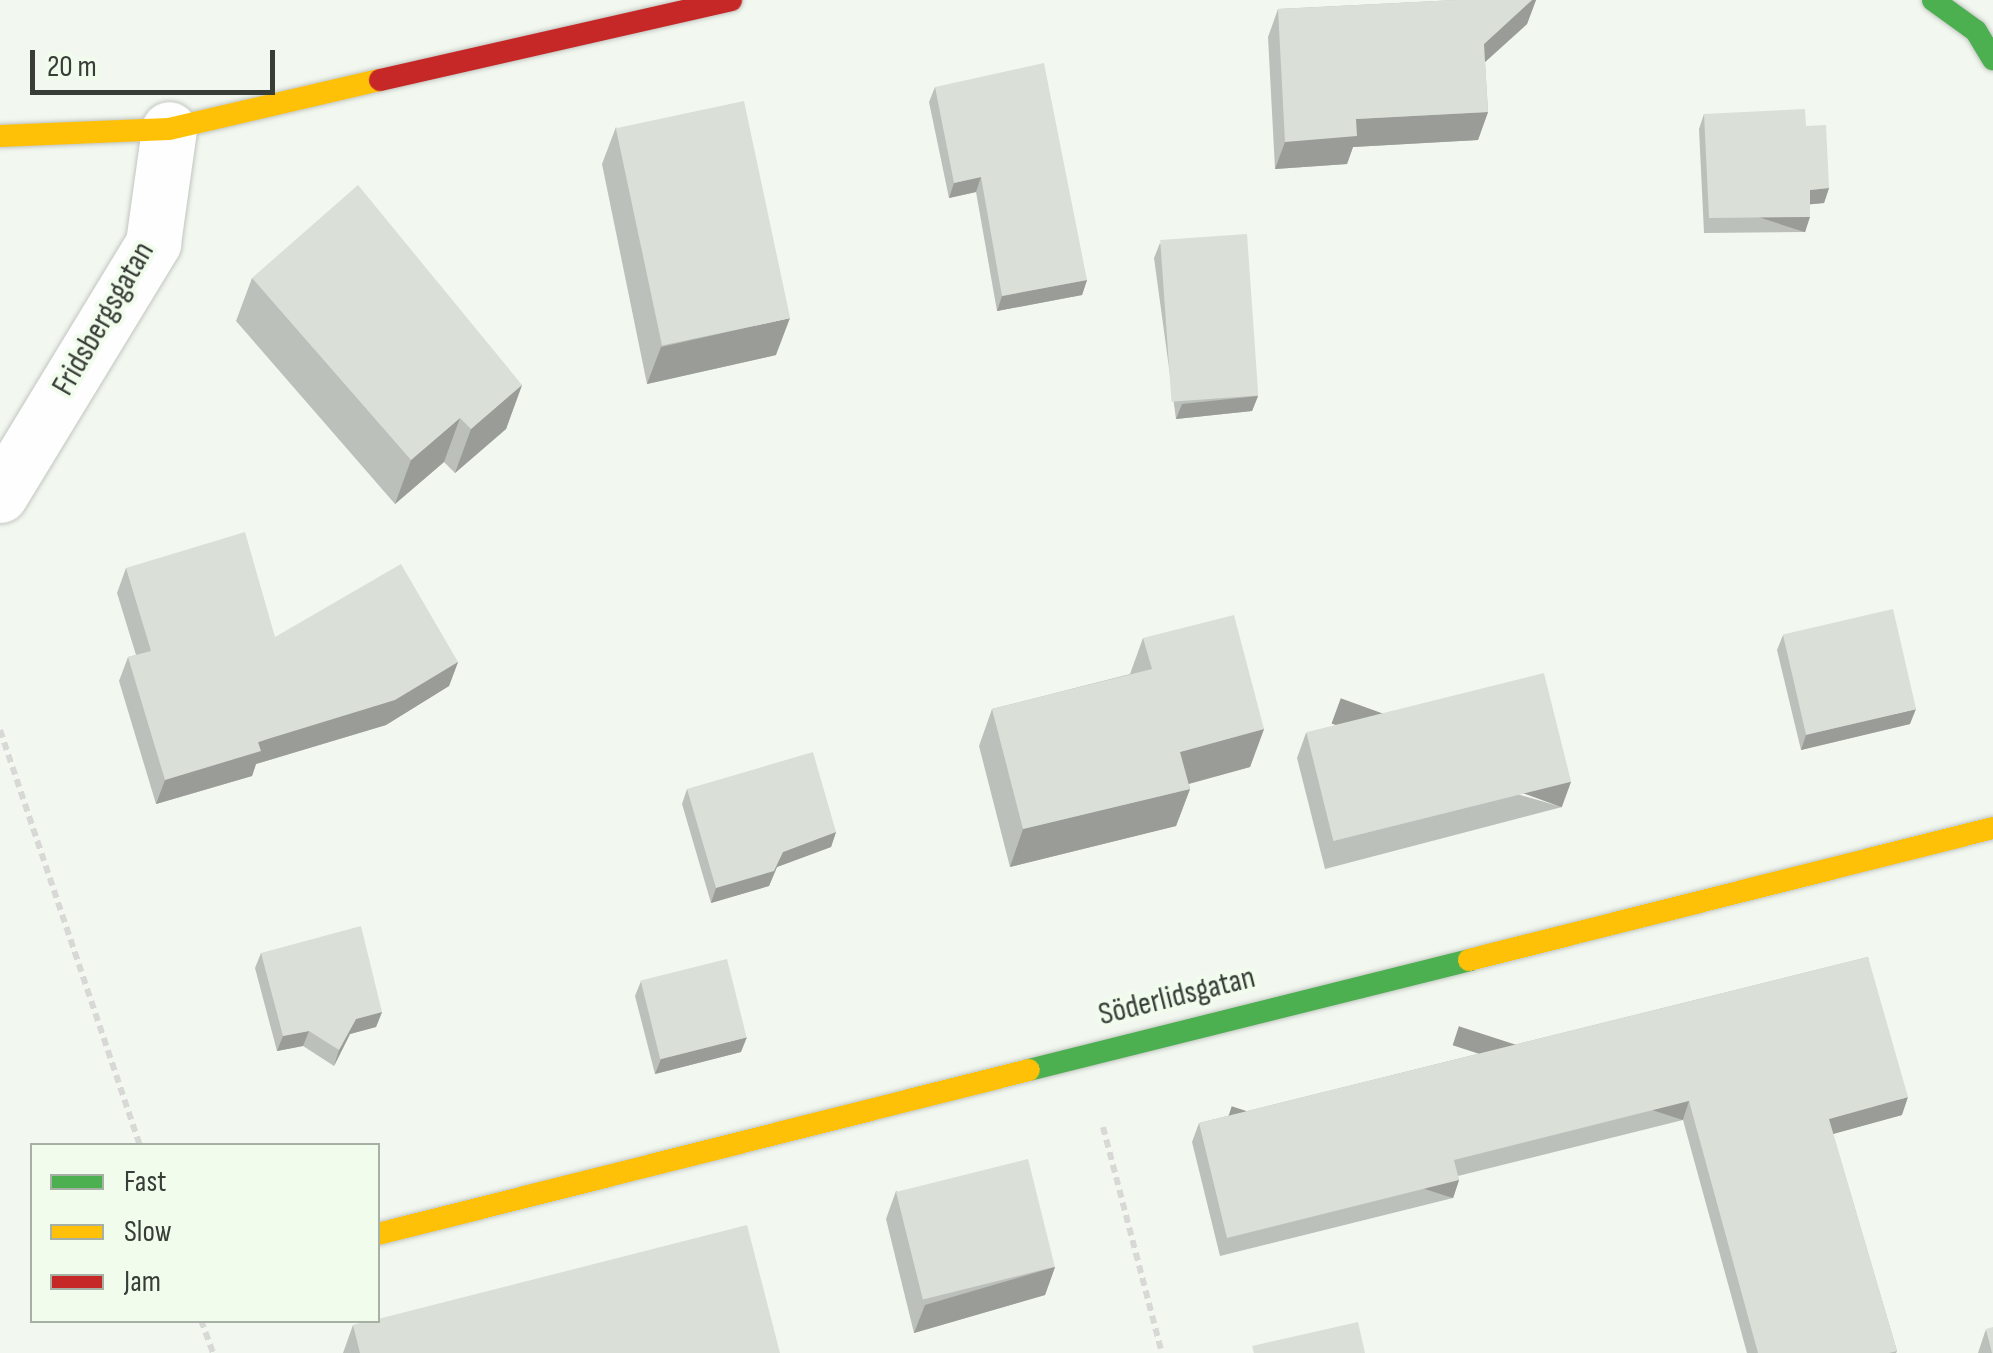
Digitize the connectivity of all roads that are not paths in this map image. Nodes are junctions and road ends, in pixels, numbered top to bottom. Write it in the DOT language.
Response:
graph roads {
  1 [pos="731,0"];
  2 [pos="1933,0"];
  3 [pos="1993,59"];
  4 [pos="169,129"];
  5 [pos="0,136"];
  6 [pos="0,495"];
  7 [pos="1993,828"];
  8 [pos="380,1233"];
  1 -- 4 [label="street"];
  2 -- 3 [label="street"];
  4 -- 5 [label="street"];
  4 -- 6 [label="street, Fridsbergsgatan"];
  7 -- 8 [label="street, Söderlidsgatan"];
}
